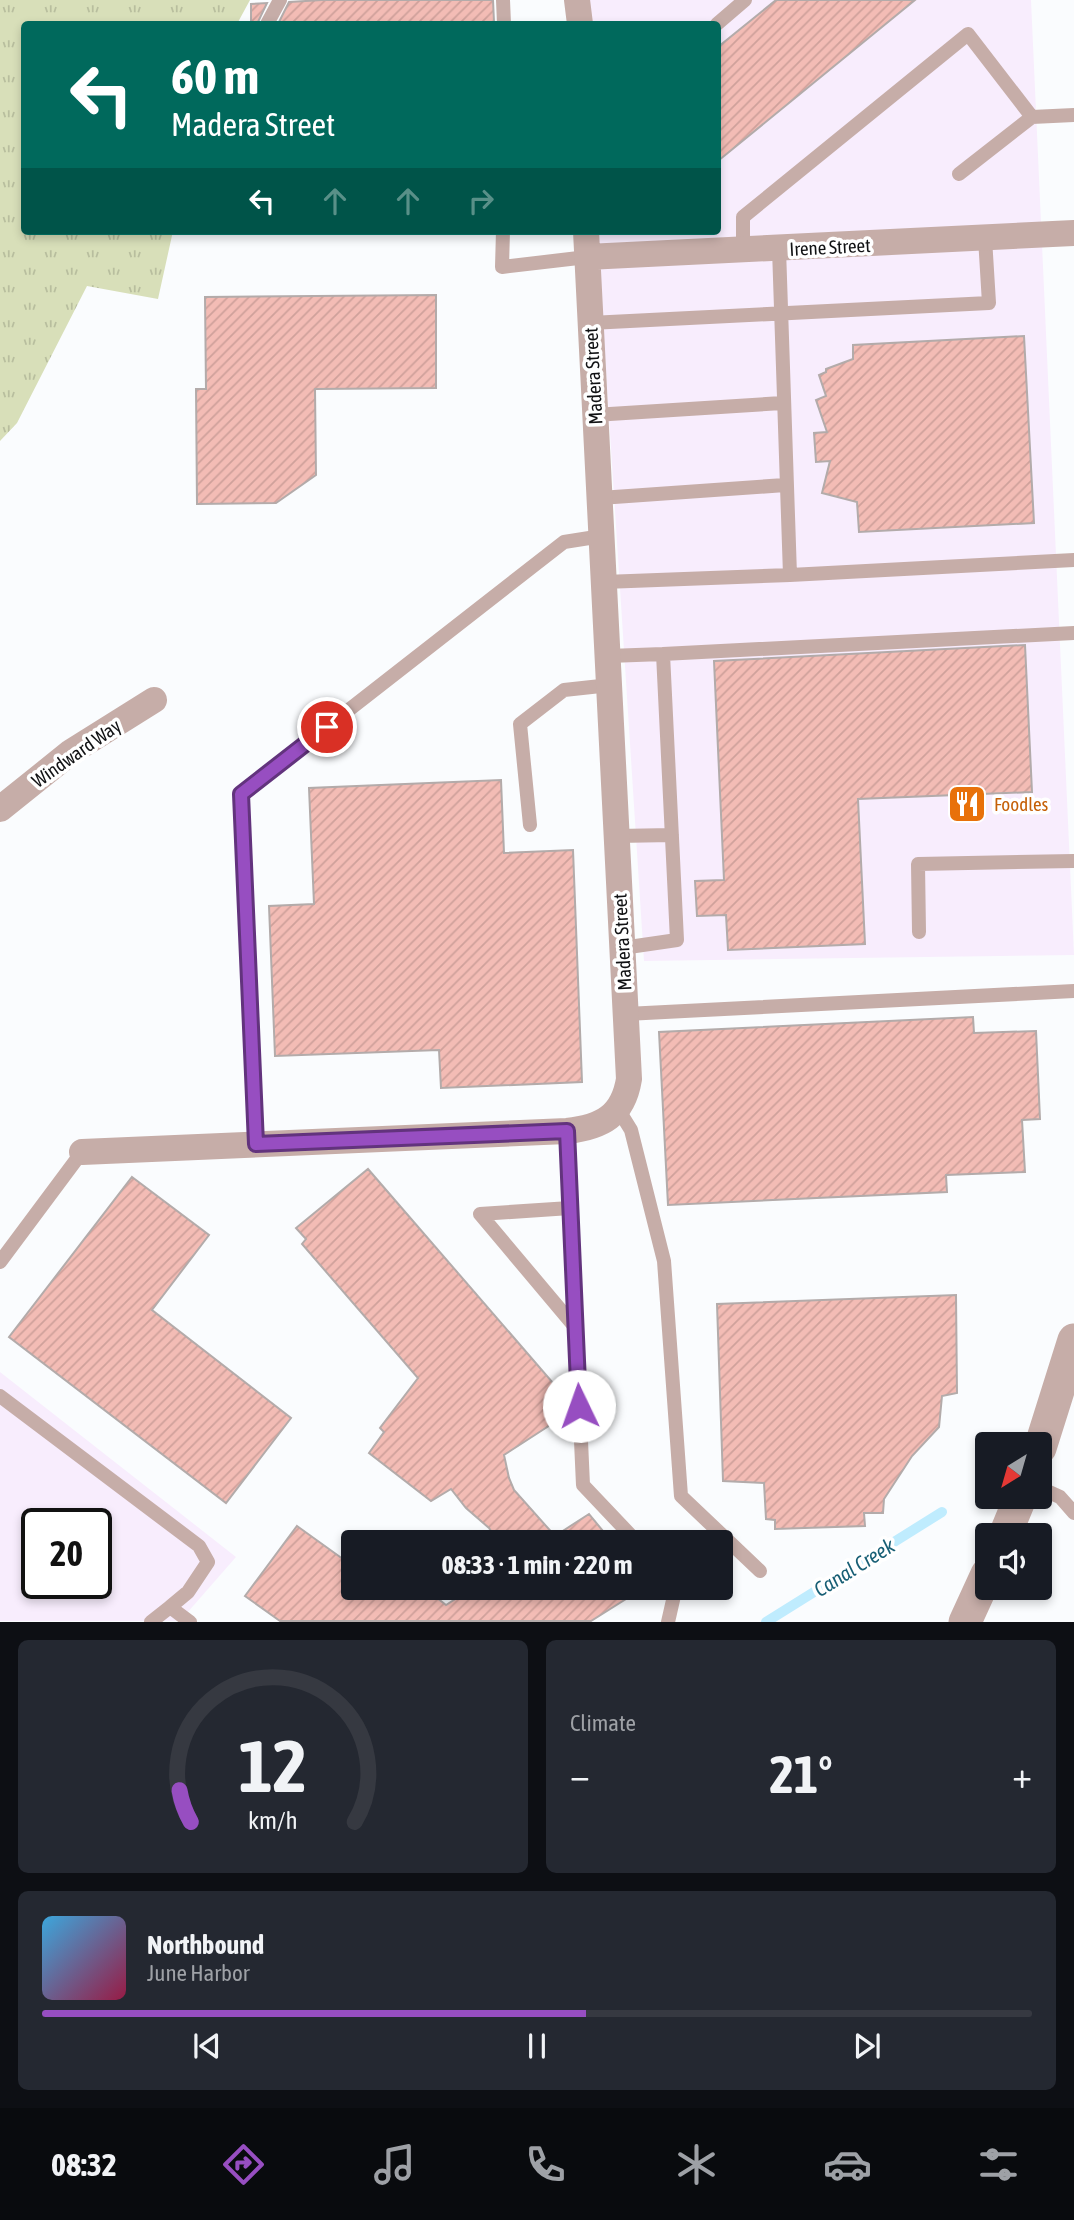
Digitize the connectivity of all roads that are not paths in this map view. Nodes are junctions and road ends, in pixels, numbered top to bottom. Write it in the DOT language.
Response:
graph roads {
  1 [pos="280,0"];
  2 [pos="503,0"];
  3 [pos="577,0"];
  4 [pos="745,0"];
  5 [pos="269,21"];
  6 [pos="504,21"];
  7 [pos="580,21"];
  8 [pos="721,21"];
  9 [pos="1074,115"];
  10 [pos="1032,117"];
  11 [pos="959,174"];
  12 [pos="1074,233"];
  13 [pos="503,235"];
  14 [pos="985,238"];
  15 [pos="586,244"];
  16 [pos="779,249"];
  17 [pos="743,251"];
  18 [pos="780,315"];
  19 [pos="590,323"];
  20 [pos="782,402"];
  21 [pos="594,415"];
  22 [pos="785,485"];
  23 [pos="600,498"];
  24 [pos="602,536"];
  25 [pos="1074,560"];
  26 [pos="790,575"];
  27 [pos="604,583"];
  28 [pos="1074,633"];
  29 [pos="663,654"];
  30 [pos="608,656"];
  31 [pos="610,685"];
  32 [pos="155,700"];
  33 [pos="0,809"];
  34 [pos="530,825"];
  35 [pos="672,835"];
  36 [pos="617,836"];
  37 [pos="1074,861"];
  38 [pos="919,932"];
  39 [pos="622,948"];
  40 [pos="1074,991"];
  41 [pos="626,1014"];
  42 [pos="618,1109"];
  43 [pos="567,1131"];
  44 [pos="256,1144"];
  45 [pos="82,1152"];
  46 [pos="570,1208"];
  47 [pos="0,1262"];
  48 [pos="575,1327"];
  49 [pos="1074,1340"];
  50 [pos="0,1396"];
  51 [pos="1045,1432"];
  52 [pos="1052,1493"];
  53 [pos="1074,1513"];
  54 [pos="625,1530"];
  55 [pos="760,1571"];
  56 [pos="673,1600"];
  57 [pos="975,1600"];
  58 [pos="170,1606"];
  59 [pos="151,1622"];
  60 [pos="190,1622"];
  61 [pos="668,1622"];
  62 [pos="965,1622"];
  1 -- 5 [label="lane"];
  2 -- 6 [label="lane"];
  3 -- 7 [label="street"];
  4 -- 8 [label="lane"];
  9 -- 10 [label="lane"];
  10 -- 11 [label="lane"];
  10 -- 17 [label="lane"];
  12 -- 14 [label="street, Irene Street"];
  13 -- 15 [label="lane"];
  14 -- 16 [label="street, Irene Street"];
  14 -- 18 [label="lane"];
  15 -- 17 [label="street, Irene Street"];
  15 -- 19 [label="street, Madera Street"];
  16 -- 17 [label="street, Irene Street"];
  16 -- 18 [label="lane"];
  18 -- 19 [label="lane"];
  18 -- 20 [label="lane"];
  19 -- 21 [label="street, Madera Street"];
  20 -- 21 [label="lane"];
  20 -- 22 [label="lane"];
  21 -- 23 [label="street, Madera Street"];
  22 -- 23 [label="lane"];
  22 -- 26 [label="lane"];
  23 -- 24 [label="street, Madera Street"];
  24 -- 27 [label="street, Madera Street"];
  24 -- 44 [label="lane"];
  25 -- 26 [label="lane"];
  26 -- 27 [label="lane"];
  27 -- 30 [label="street, Madera Street"];
  28 -- 29 [label="lane"];
  29 -- 30 [label="lane"];
  29 -- 35 [label="lane"];
  30 -- 31 [label="street, Madera Street"];
  31 -- 34 [label="lane"];
  31 -- 36 [label="street, Madera Street"];
  32 -- 33 [label="street, Windward Way"];
  35 -- 36 [label="lane"];
  35 -- 39 [label="lane"];
  36 -- 39 [label="street, Madera Street"];
  37 -- 38 [label="lane"];
  39 -- 41 [label="street, Madera Street"];
  40 -- 41 [label="lane"];
  41 -- 42 [label="street, Madera Street"];
  42 -- 43 [label="street"];
  42 -- 55 [label="lane"];
  43 -- 44 [label="street"];
  43 -- 46 [label="lane"];
  44 -- 45 [label="street"];
  45 -- 47 [label="lane"];
  46 -- 48 [label="lane"];
  46 -- 48 [label="lane"];
  48 -- 54 [label="lane"];
  49 -- 51 [label="street"];
  50 -- 58 [label="lane"];
  52 -- 53 [label="lane"];
  56 -- 61 [label="lane"];
  57 -- 62 [label="street"];
  58 -- 59 [label="lane"];
  58 -- 60 [label="lane"];
}
